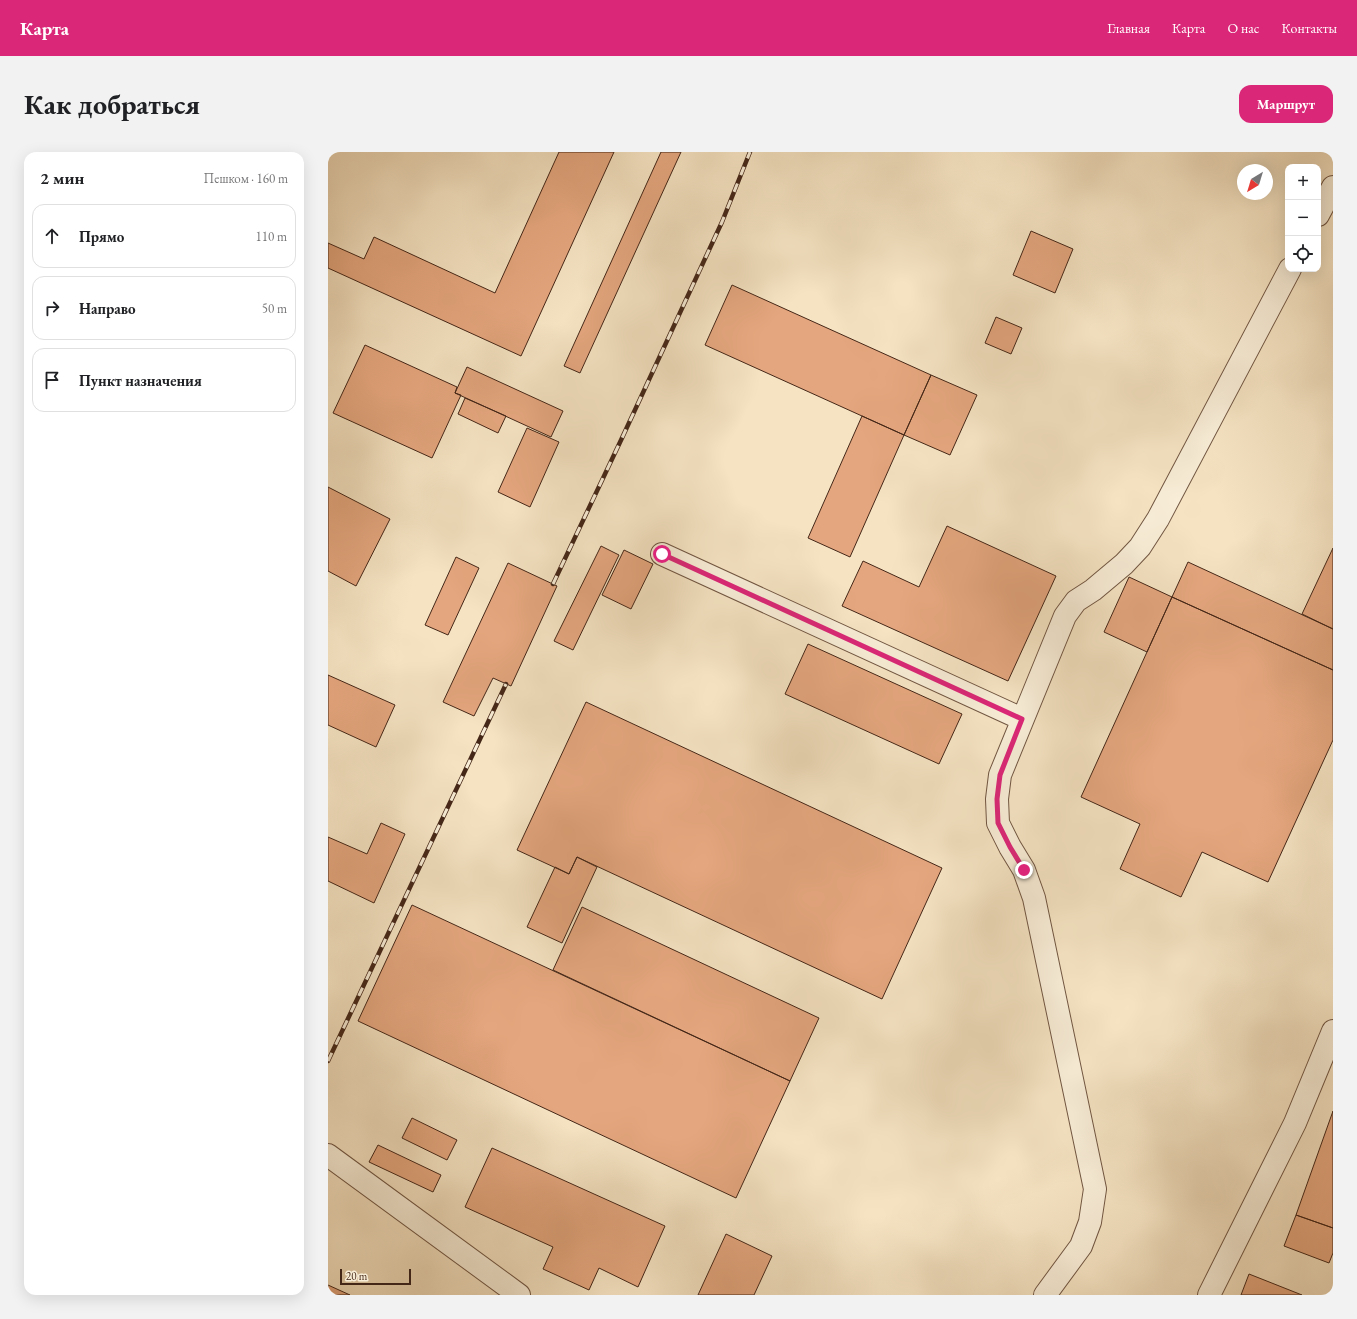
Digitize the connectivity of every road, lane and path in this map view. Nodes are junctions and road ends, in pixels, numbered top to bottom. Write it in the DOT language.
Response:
graph roads {
  1 [pos="1333,186"];
  2 [pos="1321,209"];
  3 [pos="1288,272"];
  4 [pos="662,554"];
  5 [pos="1022,719"];
  6 [pos="1333,1031"];
  7 [pos="328,1155"];
  8 [pos="519,1295"];
  9 [pos="1045,1295"];
  10 [pos="1209,1295"];
  1 -- 2 [label="lane"];
  3 -- 5 [label="lane"];
  4 -- 5 [label="lane"];
  5 -- 9 [label="lane"];
  6 -- 10 [label="lane"];
  7 -- 8 [label="lane"];
}
